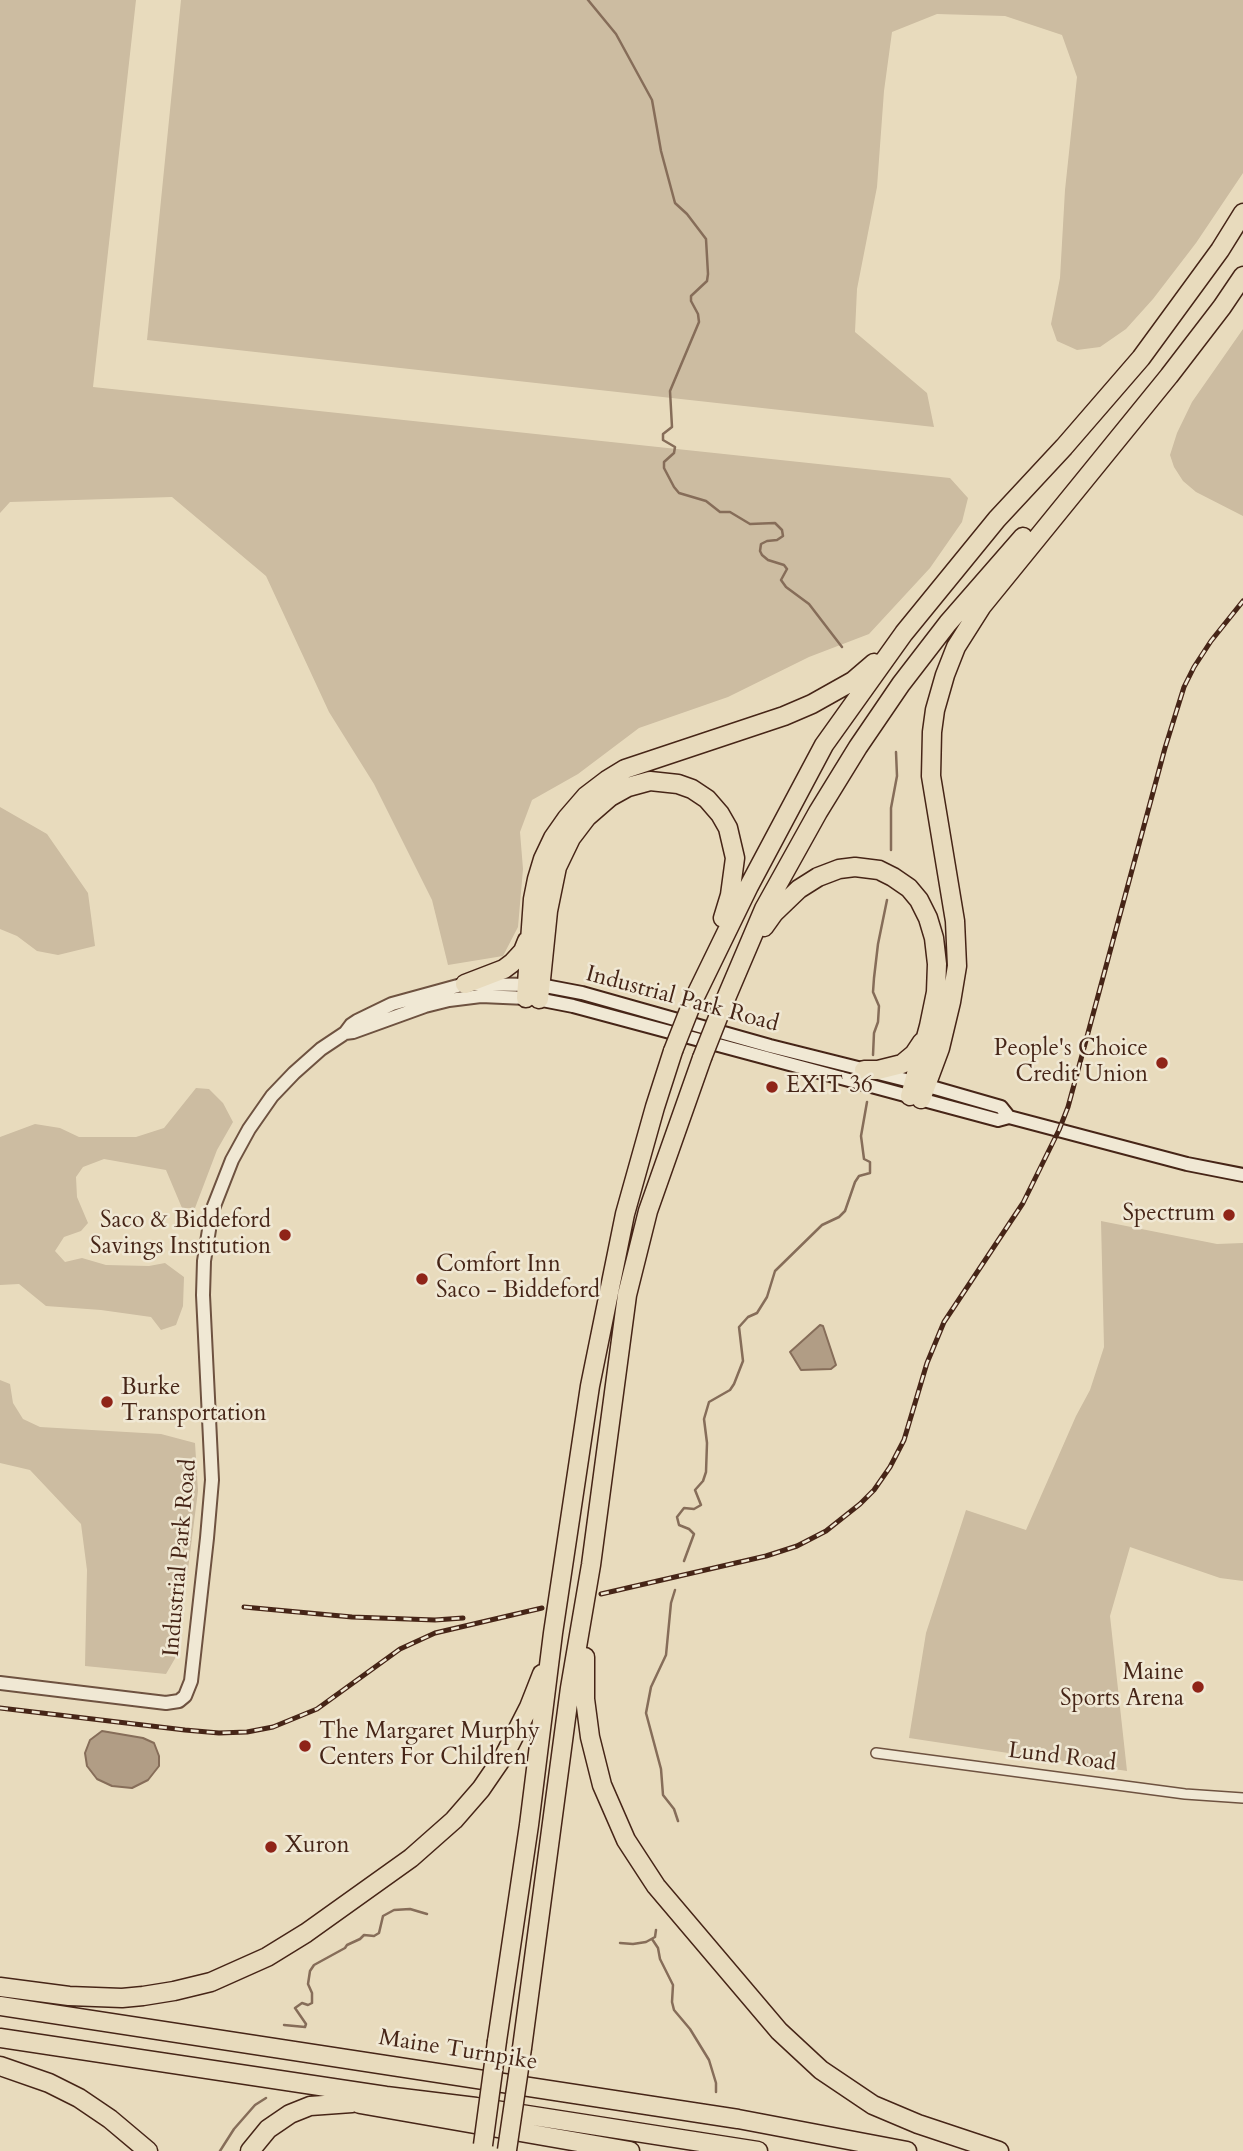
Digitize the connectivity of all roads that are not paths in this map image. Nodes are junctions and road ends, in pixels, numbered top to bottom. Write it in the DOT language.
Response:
graph roads {
  1 [pos="1243,213"];
  2 [pos="1243,275"];
  3 [pos="1107,452"];
  4 [pos="904,633"];
  5 [pos="531,927"];
  6 [pos="745,953"];
  7 [pos="465,984"];
  8 [pos="533,991"];
  9 [pos="692,1003"];
  10 [pos="929,1026"];
  11 [pos="345,1033"];
  12 [pos="864,1070"];
  13 [pos="918,1090"];
  14 [pos="1243,1175"];
  15 [pos="591,1565"];
  16 [pos="553,1633"];
  17 [pos="0,1683"];
  18 [pos="876,1754"];
  19 [pos="1243,1798"];
  20 [pos="0,1987"];
  21 [pos="0,2006"];
  22 [pos="0,2038"];
  23 [pos="0,2048"];
  24 [pos="0,2066"];
  25 [pos="352,2103"];
  26 [pos="482,2148"];
  27 [pos="148,2151"];
  28 [pos="250,2151"];
  29 [pos="507,2151"];
  30 [pos="630,2151"];
  31 [pos="758,2151"];
  32 [pos="906,2151"];
  33 [pos="999,2151"];
  1 -- 4 [label="highway"];
  2 -- 3 [label="highway"];
  3 -- 6 [label="highway"];
  3 -- 13 [label="highway"];
  4 -- 5 [label="highway"];
  4 -- 9 [label="highway"];
  5 -- 7 [label="highway"];
  5 -- 8 [label="highway"];
  6 -- 10 [label="highway"];
  6 -- 15 [label="highway, bridge"];
  7 -- 8 [label="street, Industrial Park Road"];
  7 -- 11 [label="street, Industrial Park Road"];
  8 -- 9 [label="highway"];
  8 -- 11 [label="street, Industrial Park Road"];
  8 -- 12 [label="street, Industrial Park Road"];
  8 -- 13 [label="street, Industrial Park Road"];
  9 -- 16 [label="highway, bridge"];
  10 -- 12 [label="highway"];
  10 -- 13 [label="highway"];
  11 -- 17 [label="street, Industrial Park Road"];
  12 -- 13 [label="street, Industrial Park Road"];
  13 -- 14 [label="street, Industrial Park Road"];
  15 -- 29 [label="highway, bridge"];
  15 -- 33 [label="highway"];
  16 -- 20 [label="highway"];
  16 -- 26 [label="highway, bridge"];
  18 -- 19 [label="street, Lund Road"];
  21 -- 32 [label="highway, Maine Turnpike"];
  22 -- 31 [label="highway"];
  23 -- 25 [label="highway"];
  24 -- 27 [label="highway"];
  25 -- 28 [label="highway"];
  25 -- 30 [label="highway"];
}
